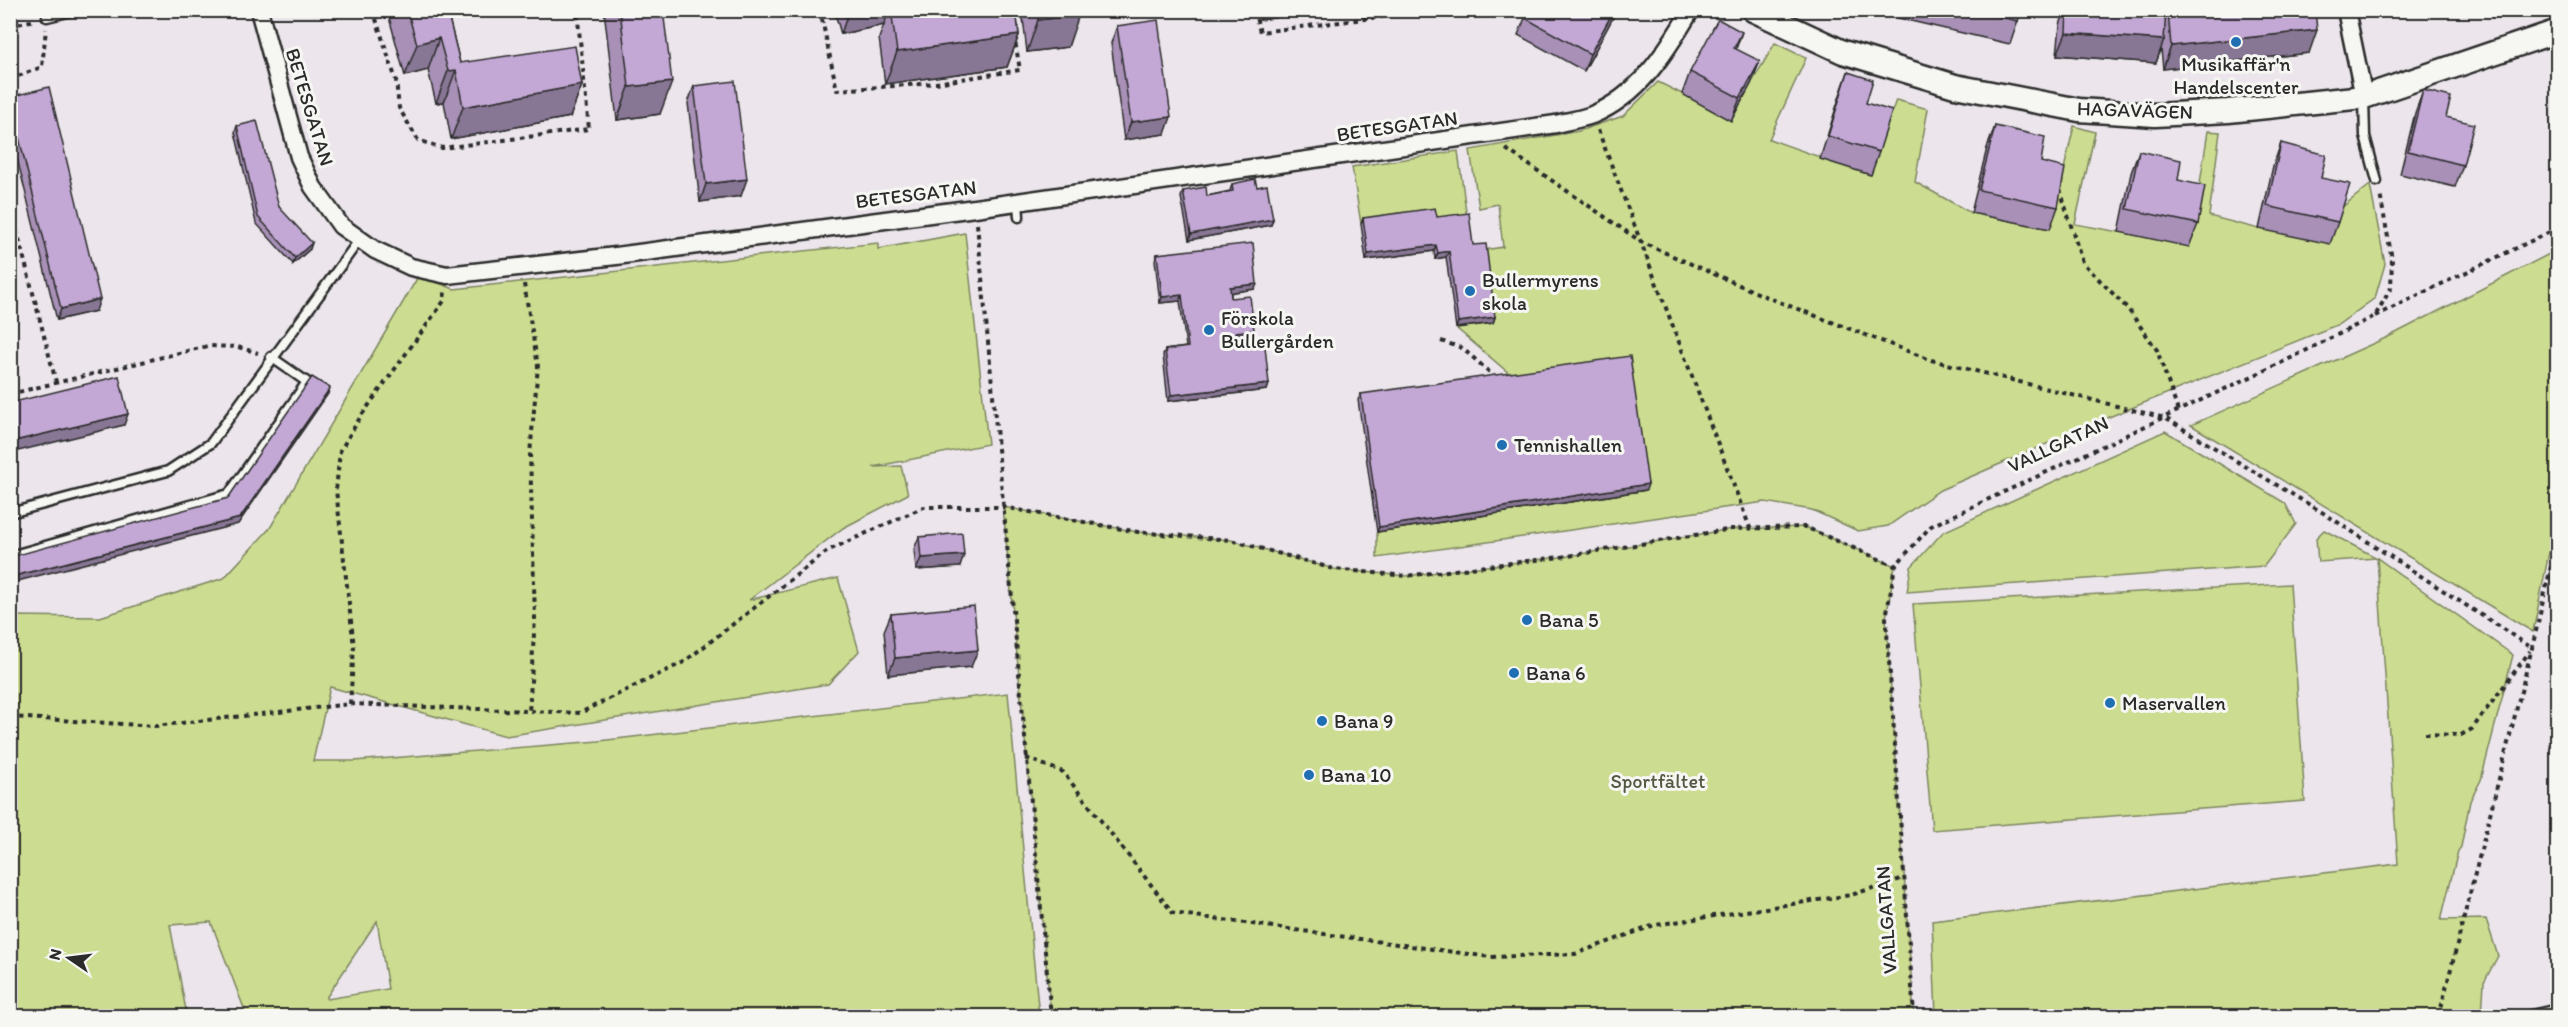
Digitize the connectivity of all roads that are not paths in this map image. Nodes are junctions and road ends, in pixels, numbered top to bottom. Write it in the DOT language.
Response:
graph roads {
  1 [pos="76,10"];
  2 [pos="259,10"];
  3 [pos="1690,10"];
  4 [pos="1754,10"];
  5 [pos="2346,10"];
  6 [pos="47,17"];
  7 [pos="2558,32"];
  8 [pos="2364,97"];
  9 [pos="2377,181"];
  10 [pos="360,238"];
  11 [pos="271,357"];
  12 [pos="10,513"];
  13 [pos="10,556"];
  14 [pos="2558,1010"];
  15 [pos="2527,1017"];
  1 -- 6 [label="lane"];
  2 -- 10 [label="street, BETESGATAN"];
  3 -- 10 [label="street, BETESGATAN"];
  4 -- 8 [label="street, HAGAVÄGEN"];
  5 -- 8 [label="street"];
  7 -- 8 [label="street, HAGAVÄGEN"];
  8 -- 9 [label="lane"];
  10 -- 11 [label="lane"];
  11 -- 12 [label="lane"];
  11 -- 13 [label="lane"];
  14 -- 15 [label="lane"];
}
